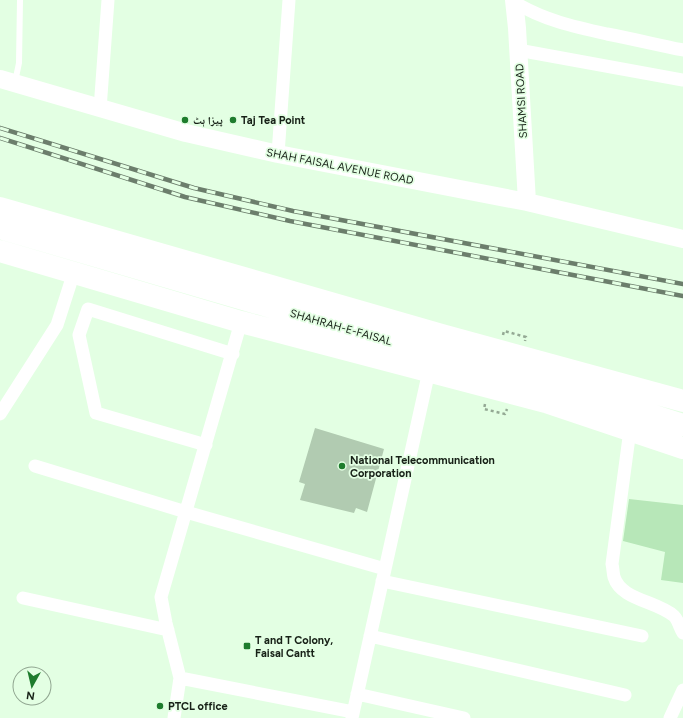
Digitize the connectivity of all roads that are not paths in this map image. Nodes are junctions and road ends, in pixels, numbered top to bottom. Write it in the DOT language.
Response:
graph roads {
  1 [pos="20,0"];
  2 [pos="108,0"];
  3 [pos="289,0"];
  4 [pos="514,1"];
  5 [pos="518,50"];
  6 [pos="683,50"];
  7 [pos="683,80"];
  8 [pos="7,81"];
  9 [pos="100,109"];
  10 [pos="278,154"];
  11 [pos="527,202"];
  12 [pos="0,208"];
  13 [pos="0,228"];
  14 [pos="683,239"];
  15 [pos="0,251"];
  16 [pos="74,272"];
  17 [pos="241,322"];
  18 [pos="233,354"];
  19 [pos="429,371"];
  20 [pos="510,375"];
  21 [pos="683,401"];
  22 [pos="546,402"];
  23 [pos="0,414"];
  24 [pos="683,425"];
  25 [pos="630,430"];
  26 [pos="206,445"];
  27 [pos="683,448"];
  28 [pos="35,466"];
  29 [pos="186,512"];
  30 [pos="384,575"];
  31 [pos="23,598"];
  32 [pos="168,630"];
  33 [pos="683,633"];
  34 [pos="370,636"];
  35 [pos="642,636"];
  36 [pos="180,678"];
  37 [pos="683,690"];
  38 [pos="357,694"];
  39 [pos="626,694"];
  40 [pos="353,715"];
  41 [pos="174,718"];
  42 [pos="464,718"];
  43 [pos="670,718"];
  1 -- 8 [label="lane"];
  2 -- 9 [label="street"];
  3 -- 10 [label="street"];
  4 -- 5 [label="street, SHAMSI ROAD"];
  4 -- 6 [label="street"];
  5 -- 7 [label="street"];
  5 -- 11 [label="street, SHAMSI ROAD"];
  8 -- 9 [label="street, SHAH FAISAL AVENUE ROAD"];
  9 -- 10 [label="street, SHAH FAISAL AVENUE ROAD"];
  10 -- 11 [label="street, SHAH FAISAL AVENUE ROAD"];
  11 -- 14 [label="street, SHAH FAISAL AVENUE ROAD"];
  12 -- 21 [label="highway, SHAHRAH-E-FAISAL"];
  13 -- 20 [label="highway, SHAHRAH-E-FAISAL"];
  15 -- 16 [label="highway"];
  16 -- 17 [label="highway"];
  16 -- 23 [label="street"];
  17 -- 18 [label="street"];
  17 -- 19 [label="highway"];
  18 -- 26 [label="street"];
  18 -- 26 [label="street"];
  19 -- 22 [label="highway"];
  19 -- 30 [label="street"];
  20 -- 22 [label="highway"];
  20 -- 24 [label="highway, SHAHRAH-E-FAISAL"];
  22 -- 25 [label="highway"];
  25 -- 27 [label="highway"];
  25 -- 33 [label="street"];
  26 -- 29 [label="street"];
  28 -- 29 [label="street"];
  29 -- 30 [label="street"];
  29 -- 32 [label="street"];
  30 -- 34 [label="street"];
  30 -- 35 [label="street"];
  31 -- 32 [label="street"];
  32 -- 36 [label="street"];
  34 -- 38 [label="street"];
  34 -- 39 [label="street"];
  36 -- 40 [label="street"];
  36 -- 41 [label="street"];
  37 -- 43 [label="street"];
  38 -- 40 [label="street"];
  38 -- 42 [label="street"];
}
